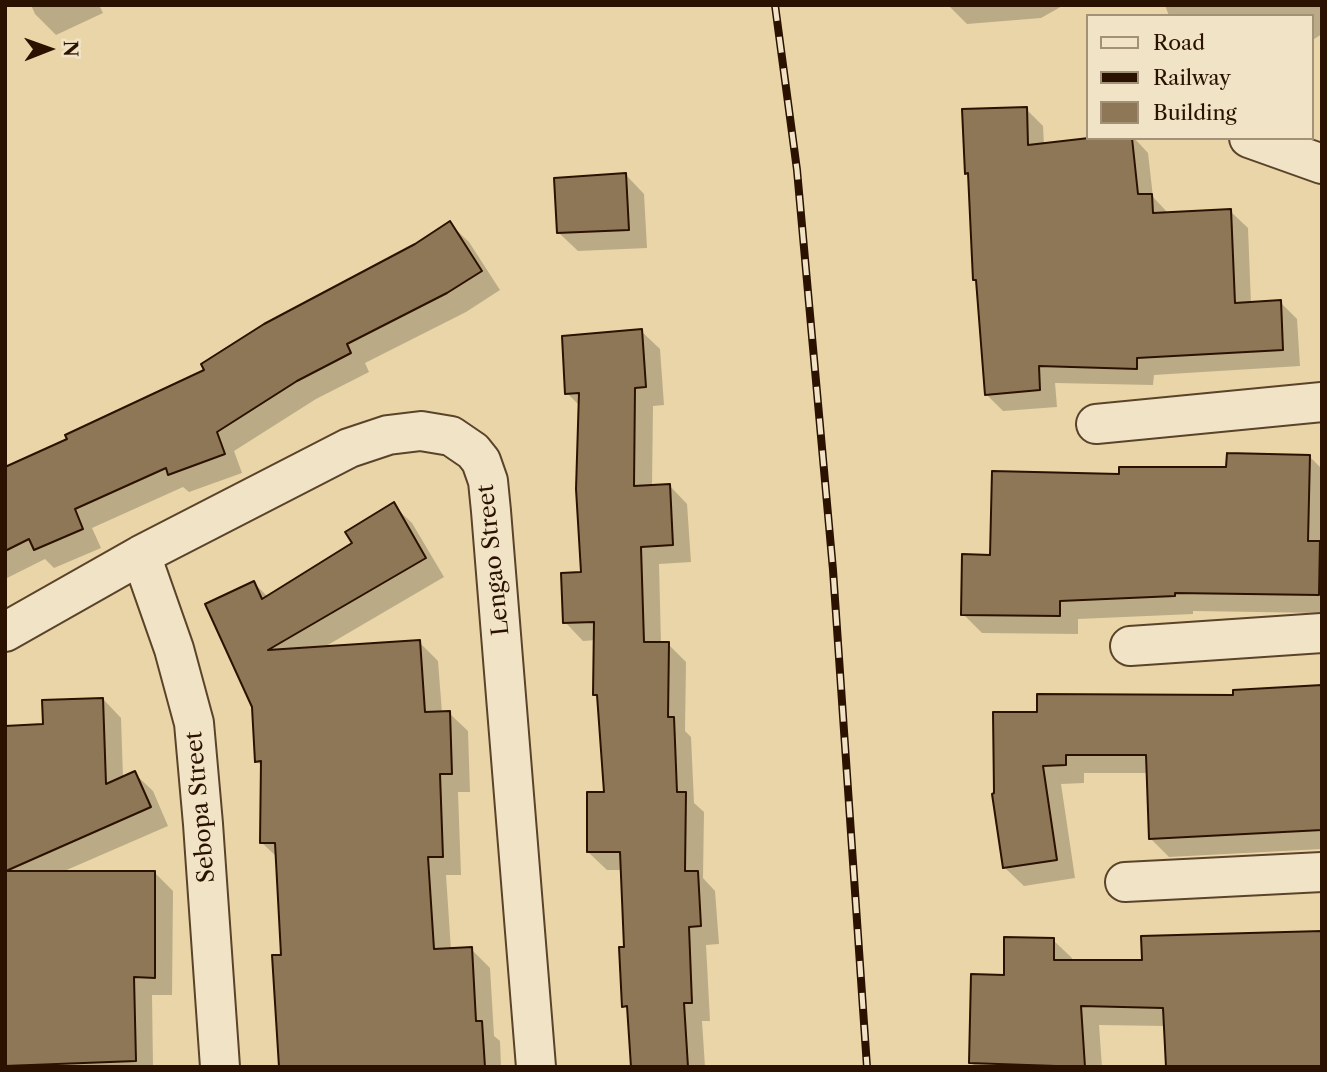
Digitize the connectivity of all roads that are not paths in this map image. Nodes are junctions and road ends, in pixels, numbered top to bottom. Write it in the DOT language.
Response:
graph roads {
  1 [pos="1256,140"];
  2 [pos="1322,164"];
  3 [pos="1322,402"];
  4 [pos="1096,424"];
  5 [pos="141,555"];
  6 [pos="5,632"];
  7 [pos="1322,633"];
  8 [pos="1130,646"];
  9 [pos="1322,872"];
  10 [pos="1125,883"];
  11 [pos="220,1067"];
  12 [pos="536,1067"];
  1 -- 2 [label="street"];
  3 -- 4 [label="street"];
  5 -- 6 [label="street, Lengao Street"];
  5 -- 11 [label="street, Sebopa Street"];
  5 -- 12 [label="street, Lengao Street"];
  7 -- 8 [label="street"];
  9 -- 10 [label="street"];
}
